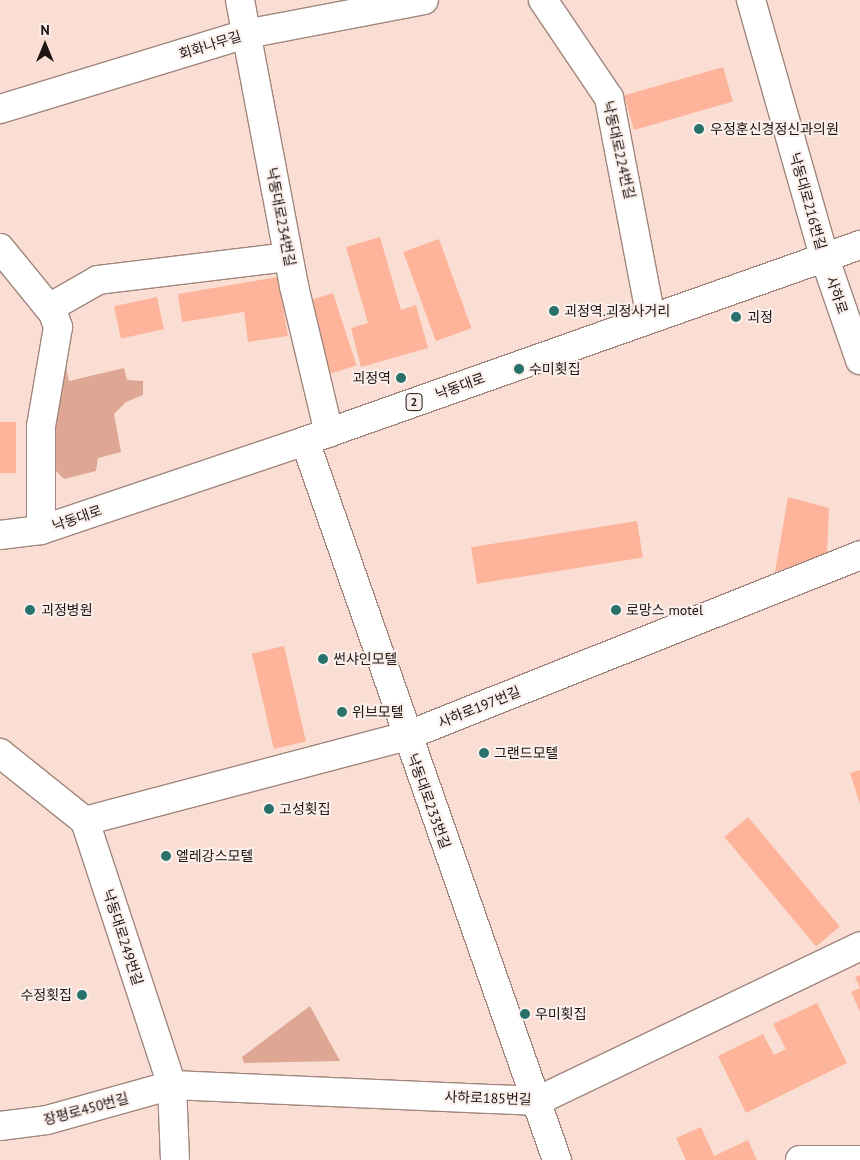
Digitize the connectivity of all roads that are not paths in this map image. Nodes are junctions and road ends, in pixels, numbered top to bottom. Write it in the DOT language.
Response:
graph roads {
  1 [pos="240,0"];
  2 [pos="424,0"];
  3 [pos="543,0"];
  4 [pos="750,0"];
  5 [pos="246,34"];
  6 [pos="0,109"];
  7 [pos="860,245"];
  8 [pos="0,248"];
  9 [pos="288,257"];
  10 [pos="825,259"];
  11 [pos="49,308"];
  12 [pos="651,318"];
  13 [pos="860,360"];
  14 [pos="317,437"];
  15 [pos="41,530"];
  16 [pos="0,535"];
  17 [pos="860,555"];
  18 [pos="406,736"];
  19 [pos="0,753"];
  20 [pos="85,821"];
  21 [pos="860,946"];
  22 [pos="172,1085"];
  23 [pos="536,1101"];
  24 [pos="0,1126"];
  25 [pos="175,1160"];
  26 [pos="557,1160"];
  27 [pos="800,1160"];
  28 [pos="860,1160"];
  1 -- 5 [label="street, 낙동대로234번길"];
  2 -- 5 [label="street, 회화나무길"];
  3 -- 12 [label="street, 낙동대로224번길"];
  4 -- 10 [label="street, 낙동대로216번길"];
  5 -- 6 [label="street, 회화나무길"];
  5 -- 9 [label="street, 낙동대로234번길"];
  7 -- 10 [label="street, 낙동대로 / 2"];
  8 -- 11 [label="street"];
  9 -- 11 [label="street"];
  9 -- 14 [label="street, 낙동대로234번길"];
  10 -- 12 [label="street, 낙동대로 / 2"];
  10 -- 13 [label="street, 사하로"];
  11 -- 15 [label="street"];
  12 -- 14 [label="street, 낙동대로 / 2"];
  14 -- 15 [label="street, 낙동대로 / 2"];
  14 -- 18 [label="street, 낙동대로233번길"];
  15 -- 16 [label="street, 낙동대로 / 2"];
  17 -- 18 [label="street, 사하로197번길"];
  18 -- 20 [label="street, 사하로197번길"];
  18 -- 23 [label="street, 낙동대로233번길"];
  19 -- 20 [label="street"];
  20 -- 22 [label="street, 낙동대로249번길"];
  21 -- 23 [label="street, 사하로185번길"];
  22 -- 23 [label="street, 사하로185번길"];
  22 -- 24 [label="street, 장평로450번길"];
  22 -- 25 [label="street, 낙동대로249번길"];
  23 -- 26 [label="street, 낙동대로233번길"];
  27 -- 28 [label="street"];
}
